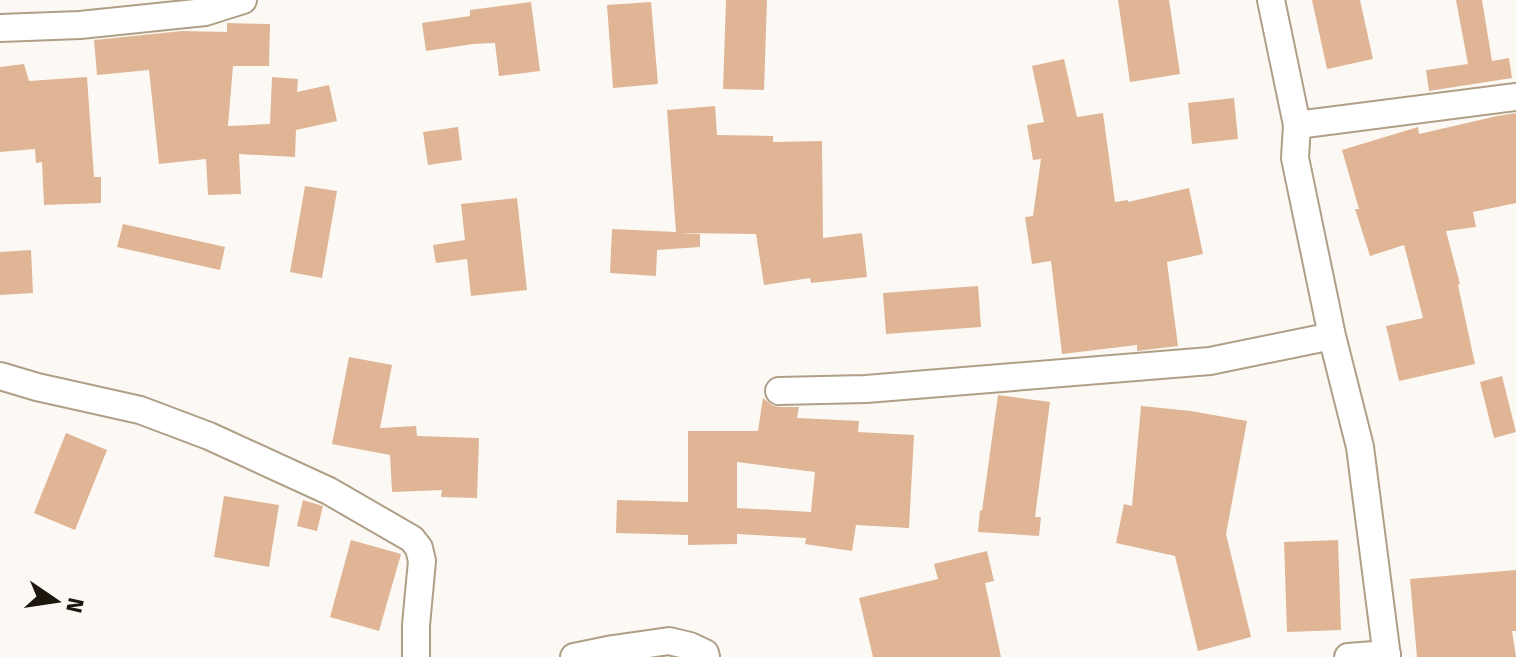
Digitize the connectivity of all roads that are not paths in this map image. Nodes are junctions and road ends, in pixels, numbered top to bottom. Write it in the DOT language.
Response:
graph roads {
  1 [pos="243,0"];
  2 [pos="1271,0"];
  3 [pos="0,28"];
  4 [pos="1516,97"];
  5 [pos="1297,125"];
  6 [pos="1332,336"];
  7 [pos="0,376"];
  8 [pos="779,391"];
  9 [pos="1387,656"];
  10 [pos="416,657"];
  11 [pos="574,657"];
  12 [pos="706,657"];
  13 [pos="1348,657"];
  1 -- 3 [label="street"];
  2 -- 5 [label="street"];
  4 -- 5 [label="street"];
  5 -- 6 [label="street"];
  6 -- 8 [label="street"];
  6 -- 9 [label="street"];
  7 -- 10 [label="street"];
  9 -- 13 [label="street"];
  11 -- 12 [label="street"];
}
